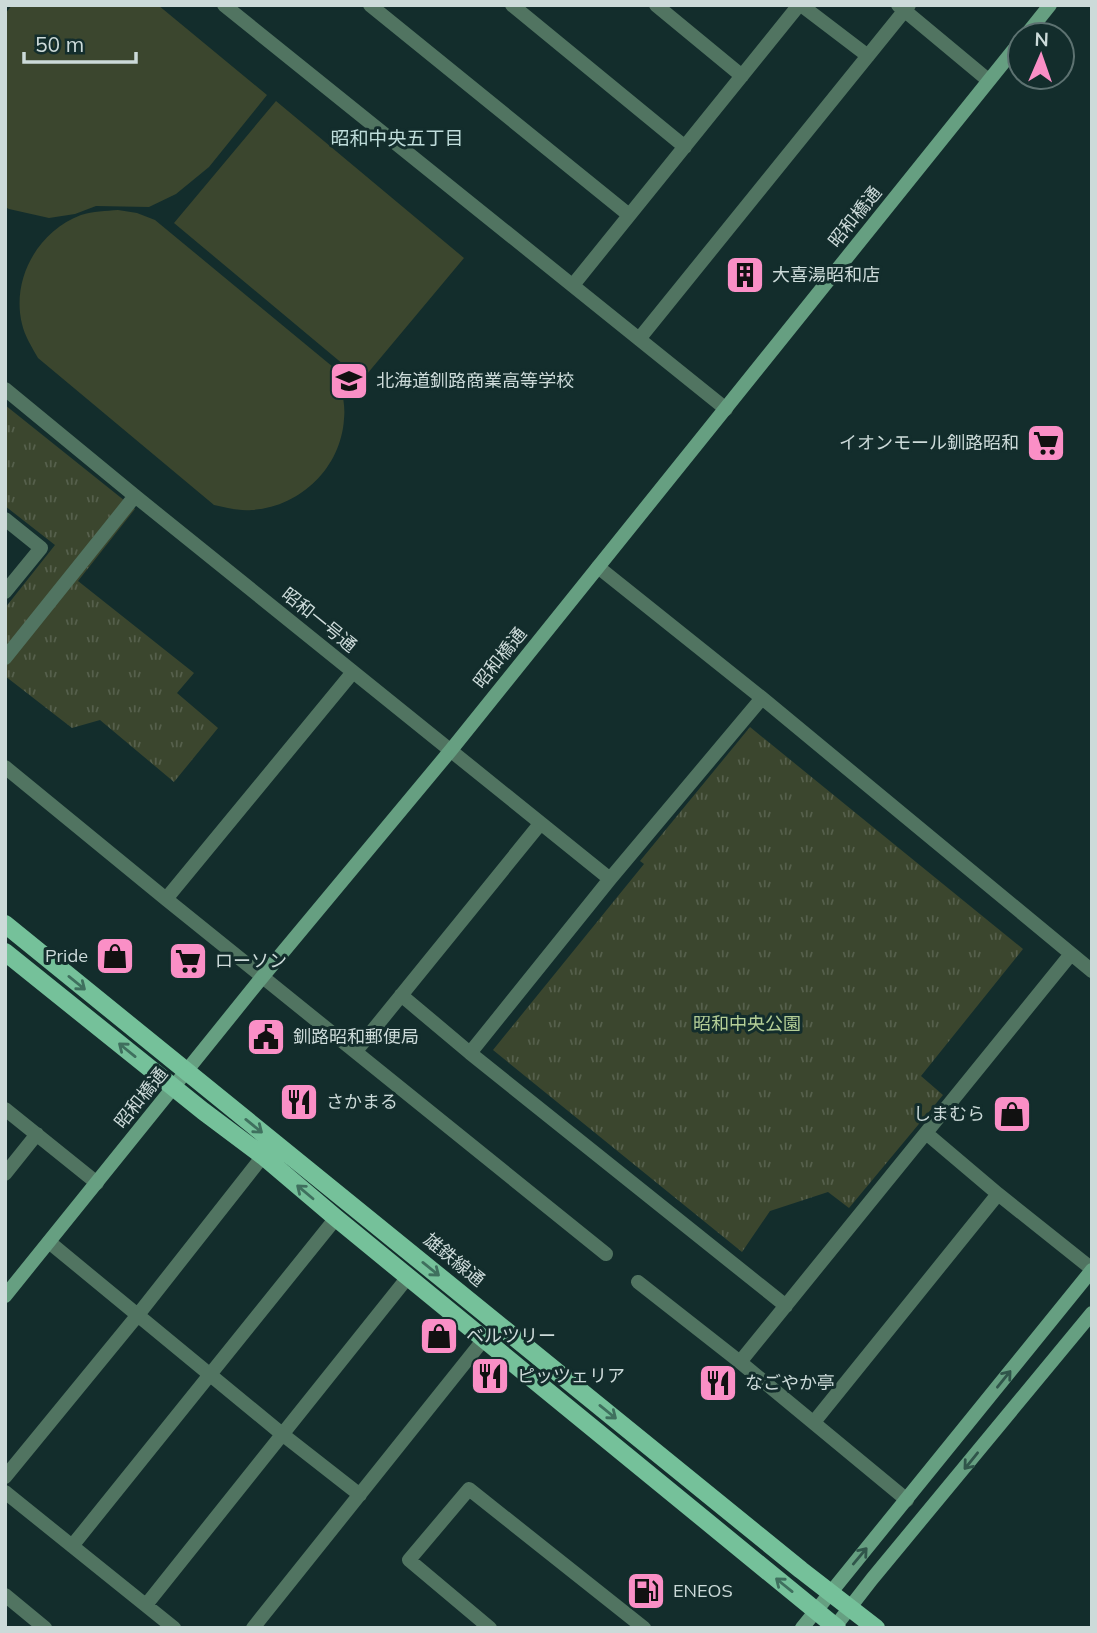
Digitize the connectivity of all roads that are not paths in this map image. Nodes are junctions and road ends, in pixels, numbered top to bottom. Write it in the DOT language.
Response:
graph roads {
  1 [pos="225,5"];
  2 [pos="370,5"];
  3 [pos="512,5"];
  4 [pos="656,5"];
  5 [pos="800,5"];
  6 [pos="1050,5"];
  7 [pos="904,7"];
  8 [pos="1037,21"];
  9 [pos="868,56"];
  10 [pos="1006,59"];
  11 [pos="742,76"];
  12 [pos="988,80"];
  13 [pos="685,147"];
  14 [pos="629,215"];
  15 [pos="573,285"];
  16 [pos="639,339"];
  17 [pos="5,389"];
  18 [pos="726,409"];
  19 [pos="135,496"];
  20 [pos="5,519"];
  21 [pos="598,567"];
  22 [pos="5,592"];
  23 [pos="5,658"];
  24 [pos="353,672"];
  25 [pos="762,698"];
  26 [pos="451,750"];
  27 [pos="5,766"];
  28 [pos="540,824"];
  29 [pos="610,879"];
  30 [pos="166,899"];
  31 [pos="5,924"];
  32 [pos="5,952"];
  33 [pos="1071,954"];
  34 [pos="1092,971"];
  35 [pos="263,976"];
  36 [pos="401,995"];
  37 [pos="356,1051"];
  38 [pos="470,1053"];
  39 [pos="187,1072"];
  40 [pos="174,1088"];
  41 [pos="5,1109"];
  42 [pos="926,1133"];
  43 [pos="37,1134"];
  44 [pos="263,1156"];
  45 [pos="5,1174"];
  46 [pos="97,1183"];
  47 [pos="998,1194"];
  48 [pos="336,1218"];
  49 [pos="49,1242"];
  50 [pos="606,1254"];
  51 [pos="1092,1269"];
  52 [pos="408,1277"];
  53 [pos="638,1282"];
  54 [pos="5,1296"];
  55 [pos="786,1306"];
  56 [pos="1092,1313"];
  57 [pos="137,1316"];
  58 [pos="484,1339"];
  59 [pos="740,1362"];
  60 [pos="210,1374"];
  61 [pos="814,1422"];
  62 [pos="282,1434"];
  63 [pos="5,1477"];
  64 [pos="5,1492"];
  65 [pos="360,1495"];
  66 [pos="907,1500"];
  67 [pos="72,1546"];
  68 [pos="831,1592"];
  69 [pos="5,1595"];
  70 [pos="145,1605"];
  71 [pos="850,1607"];
  72 [pos="816,1611"];
  73 [pos="835,1627"];
  74 [pos="45,1628"];
  75 [pos="174,1628"];
  76 [pos="253,1628"];
  77 [pos="490,1628"];
  78 [pos="644,1628"];
  79 [pos="802,1628"];
  80 [pos="876,1628"];
  1 -- 15 [label="street"];
  2 -- 14 [label="street"];
  3 -- 13 [label="street"];
  4 -- 11 [label="street"];
  5 -- 9 [label="street"];
  5 -- 11 [label="street"];
  6 -- 8 [label="street"];
  7 -- 9 [label="street"];
  7 -- 12 [label="street"];
  9 -- 16 [label="street"];
  10 -- 12 [label="street, 昭和橋通"];
  11 -- 13 [label="street"];
  12 -- 18 [label="street, 昭和橋通"];
  13 -- 14 [label="street"];
  14 -- 15 [label="street"];
  15 -- 16 [label="street"];
  16 -- 18 [label="street"];
  17 -- 19 [label="street, 昭和一号通"];
  18 -- 21 [label="street, 昭和橋通"];
  19 -- 23 [label="street"];
  19 -- 24 [label="street, 昭和一号通"];
  20 -- 22 [label="street"];
  21 -- 25 [label="street"];
  21 -- 26 [label="street, 昭和橋通"];
  24 -- 26 [label="street, 昭和一号通"];
  24 -- 30 [label="street"];
  25 -- 29 [label="street"];
  25 -- 33 [label="street"];
  26 -- 28 [label="street, 昭和一号通"];
  26 -- 35 [label="street, 昭和橋通"];
  27 -- 30 [label="street"];
  28 -- 29 [label="street, 昭和一号通"];
  28 -- 36 [label="street"];
  29 -- 38 [label="street"];
  30 -- 35 [label="street"];
  31 -- 39 [label="main road, 雄鉄線通, one-way"];
  40 -- 32 [label="main road, one-way"];
  33 -- 34 [label="street"];
  33 -- 42 [label="street"];
  35 -- 37 [label="street"];
  35 -- 39 [label="street, 昭和橋通"];
  36 -- 37 [label="street"];
  36 -- 38 [label="street"];
  37 -- 50 [label="street"];
  38 -- 55 [label="street"];
  39 -- 40 [label="street, 昭和橋通"];
  39 -- 68 [label="main road, 雄鉄線通, one-way"];
  40 -- 44 [label="main road"];
  40 -- 46 [label="street, 昭和橋通"];
  41 -- 43 [label="street"];
  42 -- 47 [label="street"];
  42 -- 55 [label="street"];
  43 -- 45 [label="street"];
  43 -- 46 [label="street"];
  48 -- 44 [label="main road, one-way"];
  44 -- 57 [label="street"];
  46 -- 49 [label="street, 昭和橋通"];
  47 -- 51 [label="street"];
  47 -- 61 [label="street"];
  48 -- 52 [label="main road"];
  48 -- 60 [label="street"];
  49 -- 54 [label="street, 昭和橋通"];
  49 -- 57 [label="street"];
  66 -- 51 [label="street, one-way"];
  52 -- 58 [label="main road"];
  52 -- 62 [label="street"];
  53 -- 59 [label="street"];
  55 -- 59 [label="street"];
  56 -- 71 [label="street, one-way"];
  57 -- 60 [label="street"];
  57 -- 63 [label="street"];
  58 -- 65 [label="street"];
  72 -- 58 [label="main road, one-way"];
  59 -- 61 [label="street"];
  60 -- 62 [label="street"];
  60 -- 67 [label="street"];
  61 -- 66 [label="street"];
  62 -- 65 [label="street"];
  62 -- 70 [label="street"];
  64 -- 67 [label="street"];
  65 -- 76 [label="street"];
  68 -- 66 [label="street, one-way"];
  67 -- 70 [label="street"];
  68 -- 71 [label="main road, 雄鉄線通"];
  68 -- 72 [label="street"];
  69 -- 74 [label="street"];
  70 -- 75 [label="street"];
  71 -- 73 [label="street"];
  71 -- 80 [label="main road, 雄鉄線通"];
  72 -- 73 [label="main road"];
  72 -- 79 [label="street"];
  77 -- 78 [label="street"];
}
